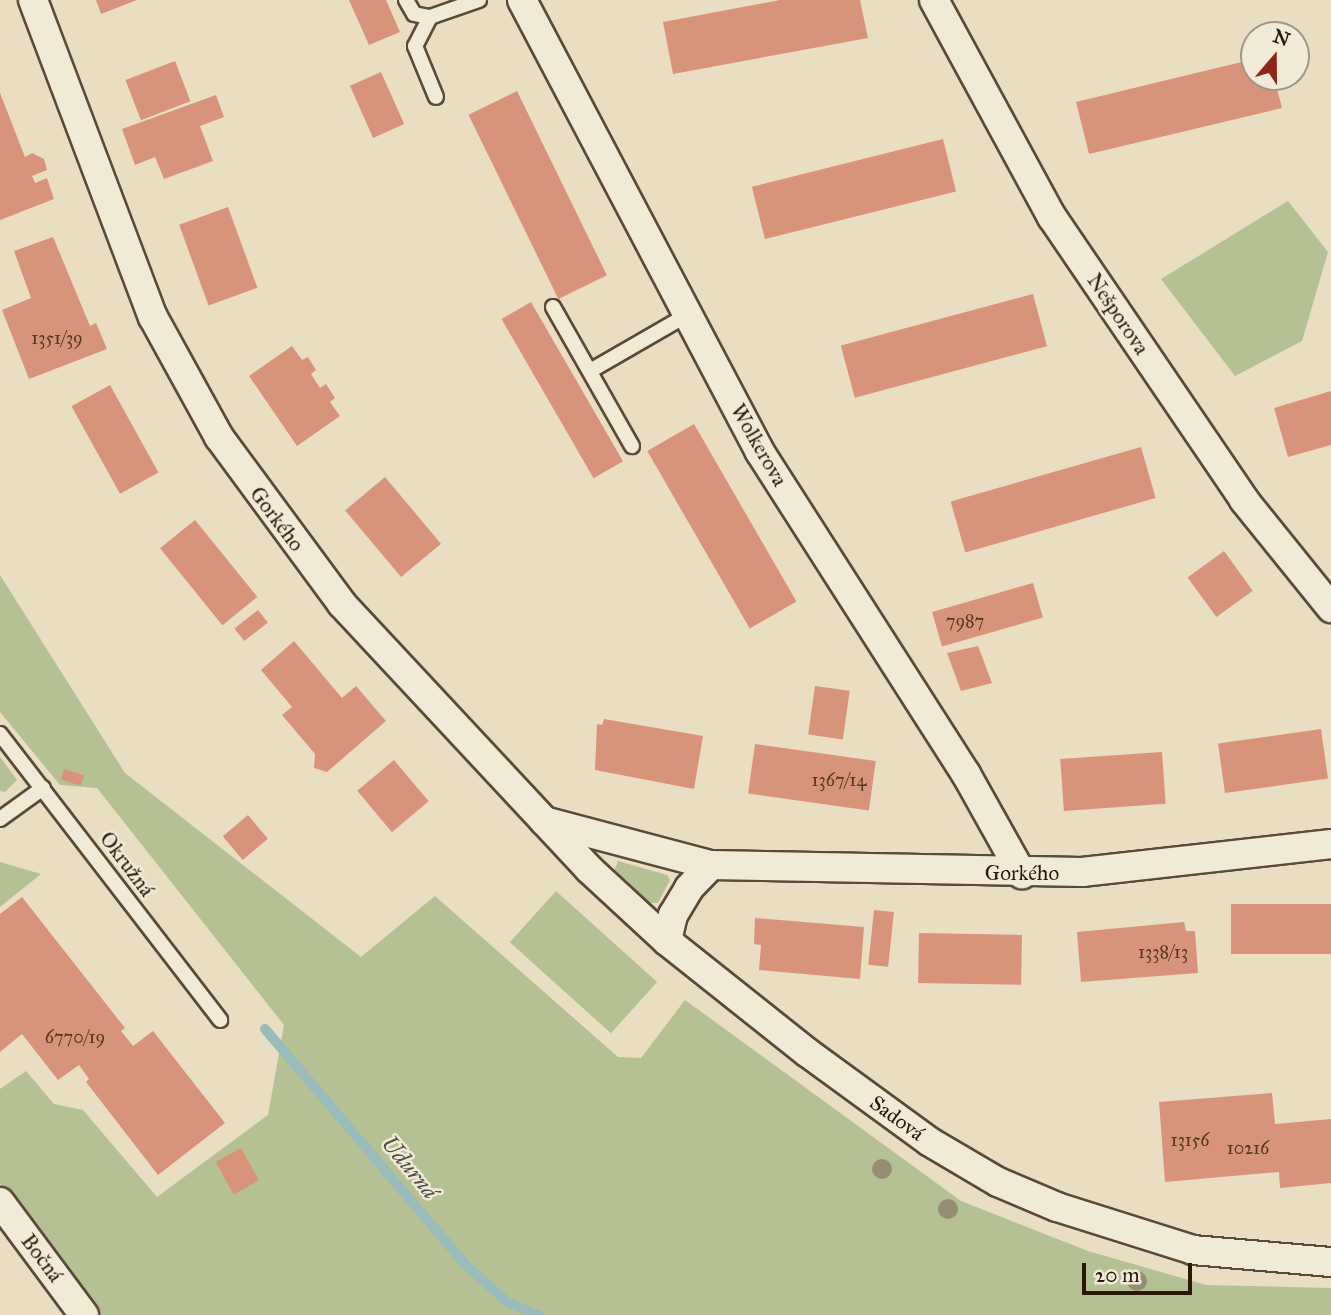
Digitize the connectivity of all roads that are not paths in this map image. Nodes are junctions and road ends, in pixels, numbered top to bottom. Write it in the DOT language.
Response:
graph roads {
  1 [pos="33,0"];
  2 [pos="406,0"];
  3 [pos="479,0"];
  4 [pos="522,0"];
  5 [pos="934,0"];
  6 [pos="429,17"];
  7 [pos="436,97"];
  8 [pos="553,307"];
  9 [pos="687,315"];
  10 [pos="590,371"];
  11 [pos="632,446"];
  12 [pos="1331,608"];
  13 [pos="0,734"];
  14 [pos="43,788"];
  15 [pos="0,819"];
  16 [pos="541,820"];
  17 [pos="1331,844"];
  18 [pos="711,865"];
  19 [pos="1022,874"];
  20 [pos="667,942"];
  21 [pos="220,1020"];
  22 [pos="0,1202"];
  23 [pos="1331,1262"];
  24 [pos="84,1315"];
  1 -- 16 [label="street, Gorkého"];
  2 -- 6 [label="lane"];
  3 -- 6 [label="lane"];
  4 -- 9 [label="street, Wolkerova"];
  5 -- 12 [label="street, Nešporova"];
  6 -- 7 [label="lane"];
  8 -- 10 [label="lane"];
  9 -- 10 [label="lane"];
  9 -- 19 [label="street, Wolkerova"];
  10 -- 11 [label="lane"];
  13 -- 14 [label="lane, Okružná"];
  14 -- 15 [label="lane"];
  14 -- 21 [label="lane, Okružná"];
  16 -- 18 [label="street, Gorkého"];
  16 -- 20 [label="street, Sadová"];
  17 -- 19 [label="street, Gorkého"];
  18 -- 19 [label="street, Gorkého"];
  18 -- 20 [label="street"];
  20 -- 23 [label="street, Sadová"];
  22 -- 24 [label="street, Bočná"];
}
